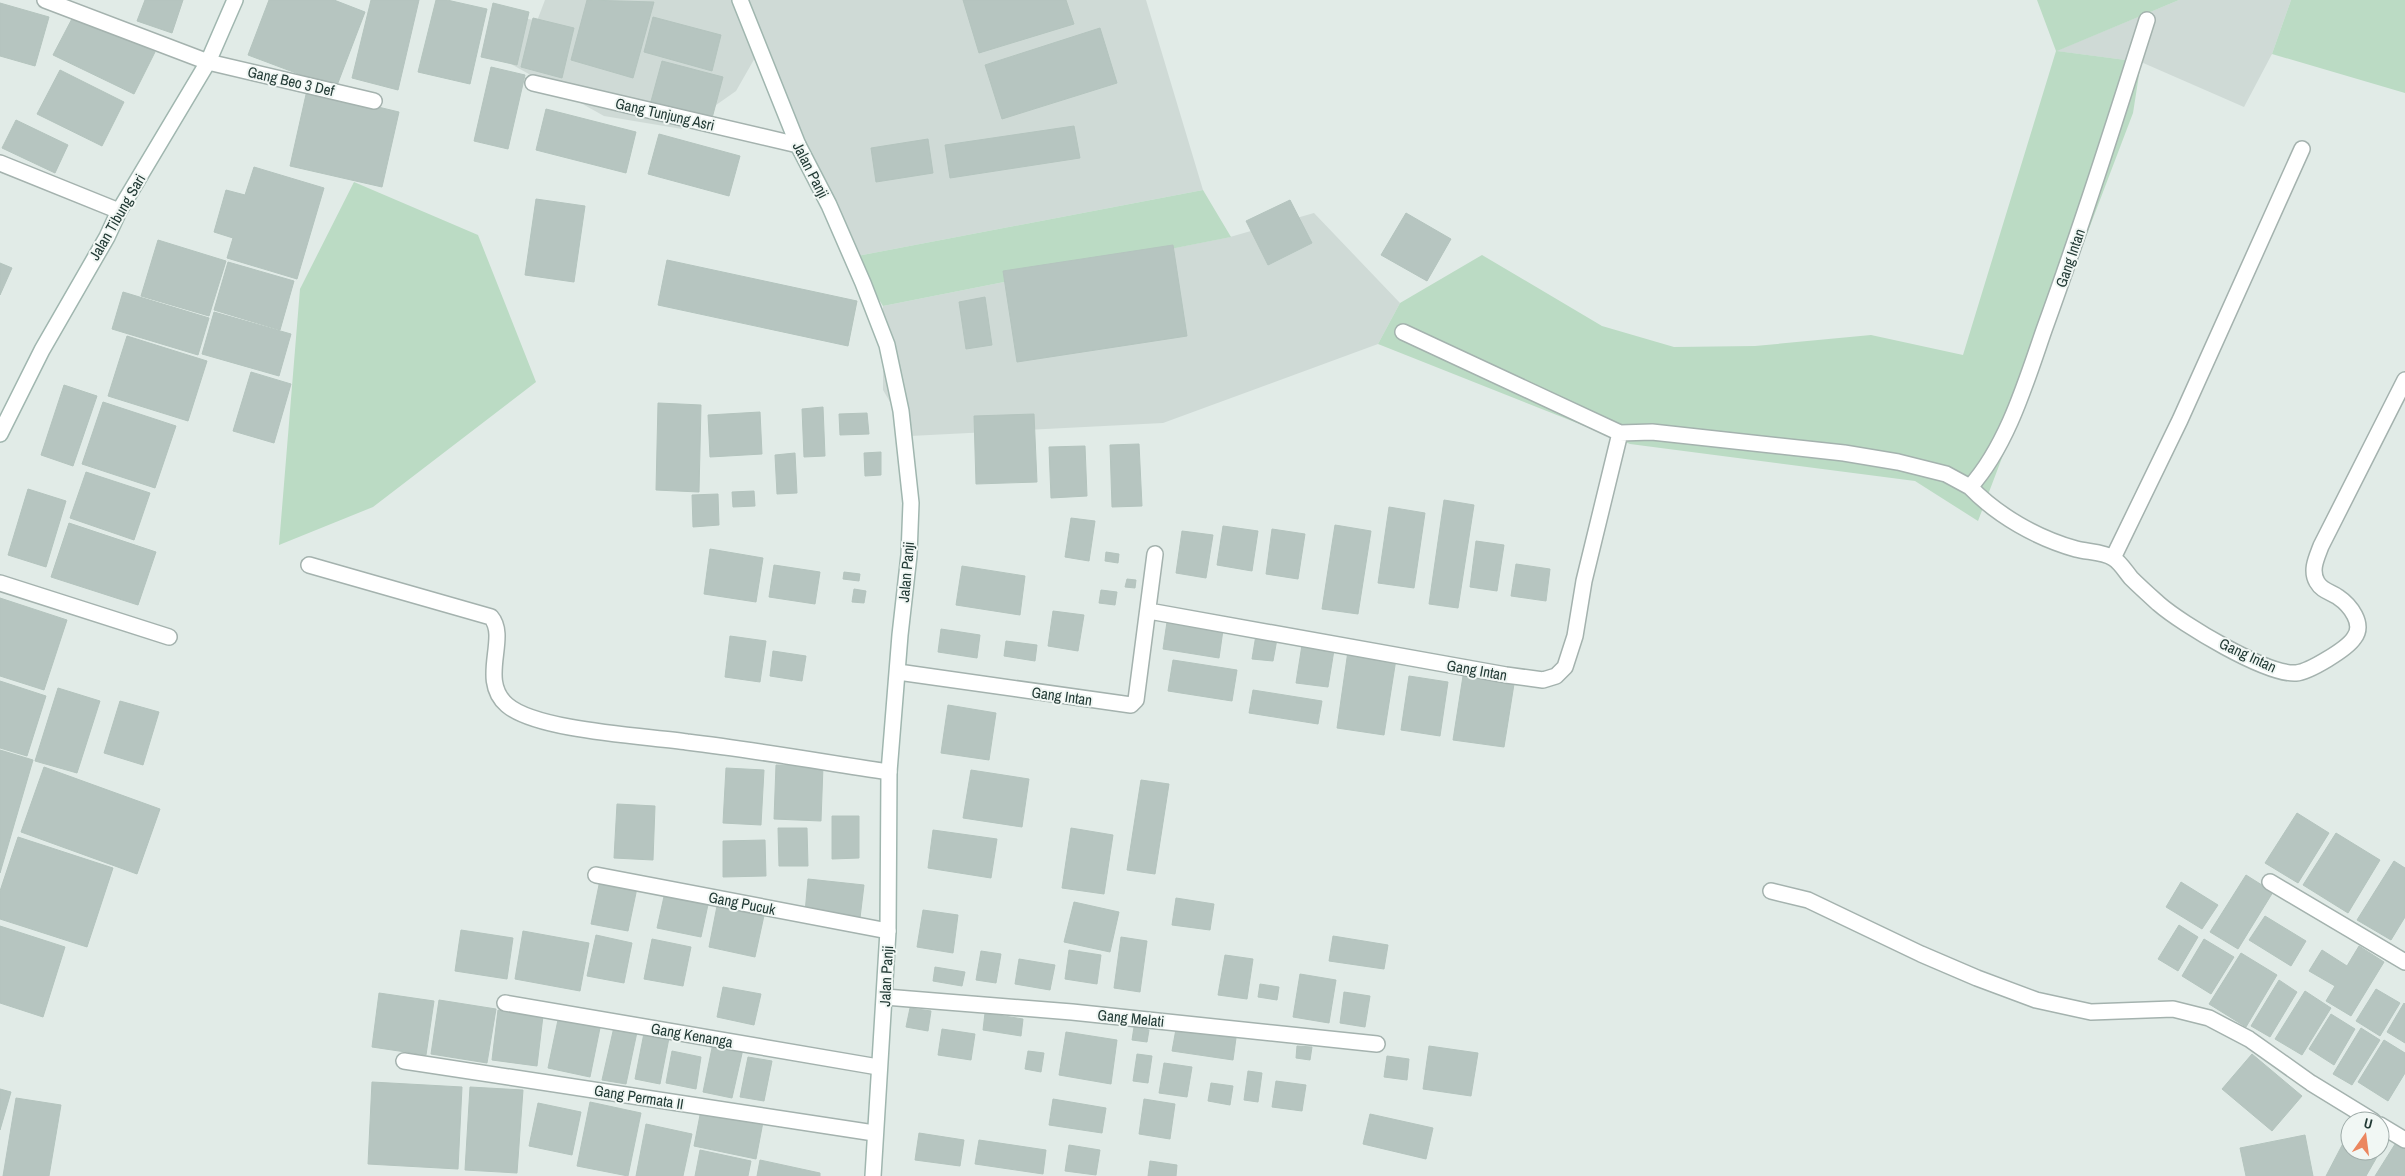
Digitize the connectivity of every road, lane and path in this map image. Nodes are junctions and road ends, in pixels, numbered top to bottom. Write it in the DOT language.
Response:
graph roads {
  1 [pos="46,0"];
  2 [pos="235,0"];
  3 [pos="740,0"];
  4 [pos="2147,20"];
  5 [pos="208,62"];
  6 [pos="533,83"];
  7 [pos="374,101"];
  8 [pos="798,145"];
  9 [pos="2302,149"];
  10 [pos="0,164"];
  11 [pos="119,211"];
  12 [pos="1403,332"];
  13 [pos="2405,380"];
  14 [pos="2,424"];
  15 [pos="1620,433"];
  16 [pos="1970,487"];
  17 [pos="1155,554"];
  18 [pos="2113,558"];
  19 [pos="310,565"];
  20 [pos="0,583"];
  21 [pos="1149,611"];
  22 [pos="169,637"];
  23 [pos="898,672"];
  24 [pos="889,772"];
  25 [pos="596,875"];
  26 [pos="2270,882"];
  27 [pos="1771,890"];
  28 [pos="888,931"];
  29 [pos="2405,962"];
  30 [pos="885,997"];
  31 [pos="505,1003"];
  32 [pos="1377,1044"];
  33 [pos="404,1061"];
  34 [pos="878,1067"];
  35 [pos="2357,1111"];
  36 [pos="2390,1131"];
  37 [pos="874,1133"];
  38 [pos="2405,1140"];
  39 [pos="873,1176"];
  1 -- 5 [label="street, Gang Beo 3 Def"];
  2 -- 5 [label="street, Jalan Tibung Sari"];
  3 -- 8 [label="street, Jalan Panji"];
  4 -- 16 [label="street, Gang Intan"];
  5 -- 7 [label="street, Gang Beo 3 Def"];
  5 -- 11 [label="street, Jalan Tibung Sari"];
  6 -- 8 [label="street, Gang Tunjung Asri"];
  8 -- 23 [label="street, Jalan Panji"];
  9 -- 18 [label="street"];
  10 -- 11 [label="street"];
  11 -- 14 [label="street, Jalan Tibung Sari"];
  12 -- 15 [label="street"];
  13 -- 18 [label="street, Gang Intan"];
  15 -- 16 [label="street"];
  15 -- 21 [label="street, Gang Intan"];
  16 -- 18 [label="street"];
  17 -- 21 [label="street, Gang Intan"];
  19 -- 24 [label="street"];
  20 -- 22 [label="street"];
  21 -- 23 [label="street, Gang Intan"];
  23 -- 24 [label="street, Jalan Panji"];
  24 -- 28 [label="street, Jalan Panji"];
  25 -- 28 [label="street, Gang Pucuk"];
  26 -- 29 [label="street"];
  27 -- 35 [label="street"];
  28 -- 30 [label="street, Jalan Panji"];
  30 -- 32 [label="street, Gang Melati"];
  30 -- 34 [label="street, Jalan Panji"];
  31 -- 34 [label="street, Gang Kenanga"];
  33 -- 37 [label="street, Gang Permata II"];
  34 -- 37 [label="street, Jalan Panji"];
  36 -- 38 [label="street"];
  37 -- 39 [label="street, Jalan Panji"];
}
